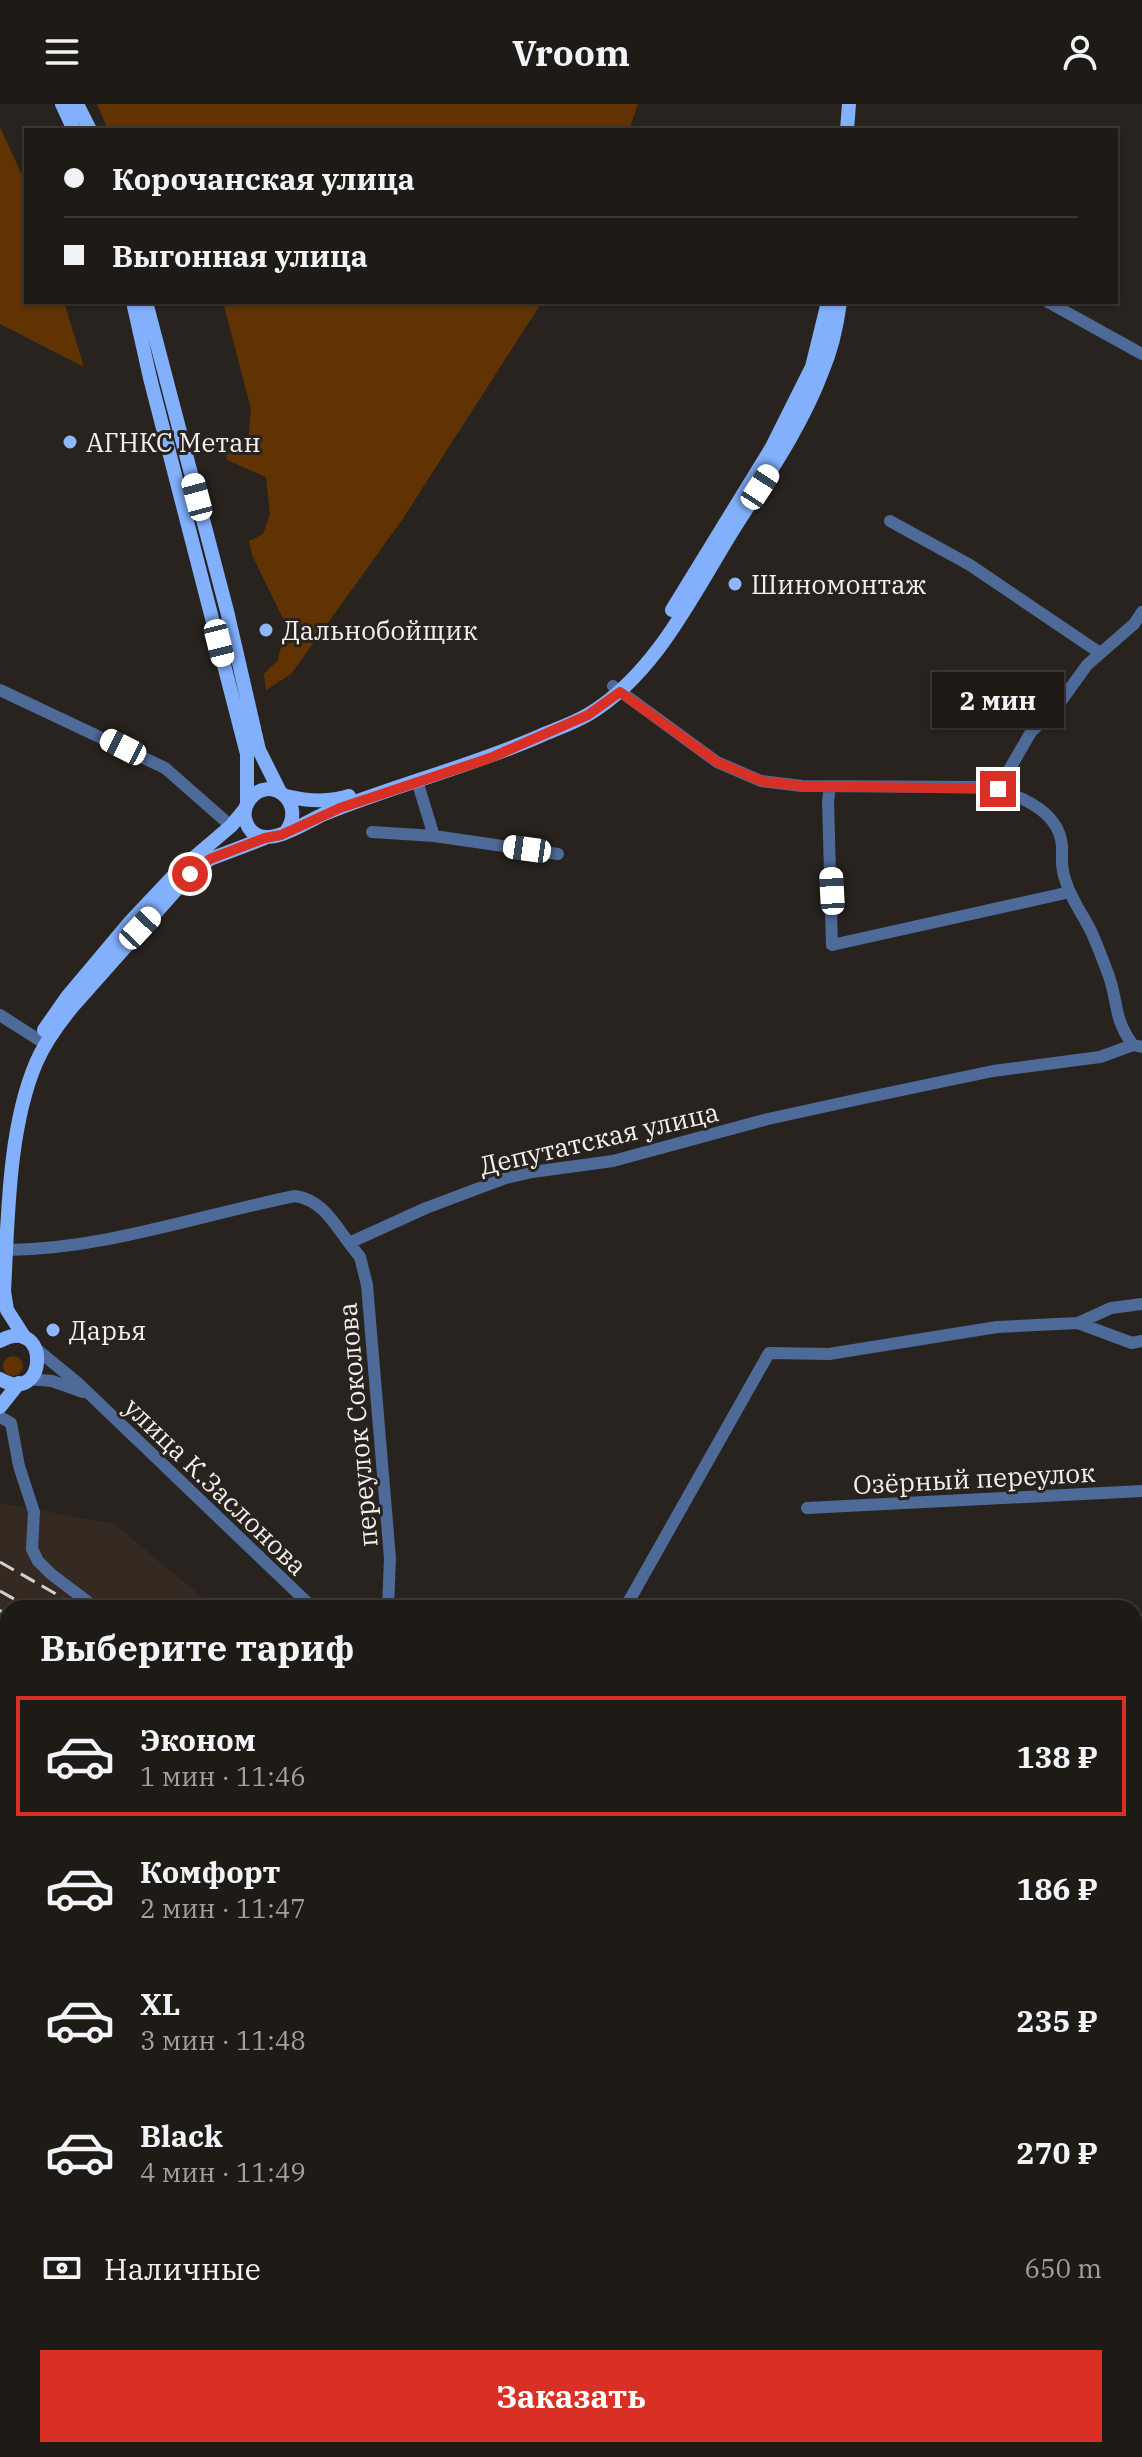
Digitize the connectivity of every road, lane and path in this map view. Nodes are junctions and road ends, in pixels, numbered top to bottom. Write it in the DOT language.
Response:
graph roads {
  1 [pos="62,104"];
  2 [pos="77,104"];
  3 [pos="839,104"];
  4 [pos="849,104"];
  5 [pos="73,128"];
  6 [pos="89,128"];
  7 [pos="838,128"];
  8 [pos="847,128"];
  9 [pos="133,304"];
  10 [pos="147,304"];
  11 [pos="828,304"];
  12 [pos="840,304"];
  13 [pos="1052,304"];
  14 [pos="1142,354"];
  15 [pos="890,521"];
  16 [pos="1142,612"];
  17 [pos="1100,653"];
  18 [pos="616,689"];
  19 [pos="0,690"];
  20 [pos="417,781"];
  21 [pos="830,787"];
  22 [pos="998,789"];
  23 [pos="283,794"];
  24 [pos="246,806"];
  25 [pos="231,826"];
  26 [pos="287,830"];
  27 [pos="372,832"];
  28 [pos="434,836"];
  29 [pos="265,838"];
  30 [pos="558,854"];
  31 [pos="1070,892"];
  32 [pos="0,1015"];
  33 [pos="39,1040"];
  34 [pos="1137,1046"];
  35 [pos="0,1214"];
  36 [pos="349,1243"];
  37 [pos="7,1250"];
  38 [pos="1142,1304"];
  39 [pos="1078,1323"];
  40 [pos="0,1341"];
  41 [pos="1142,1341"];
  42 [pos="30,1343"];
  43 [pos="0,1379"];
  44 [pos="24,1381"];
  45 [pos="89,1396"];
  46 [pos="0,1407"];
  47 [pos="0,1417"];
  48 [pos="1142,1491"];
  49 [pos="807,1508"];
  50 [pos="86,1600"];
  51 [pos="305,1600"];
  52 [pos="388,1600"];
  53 [pos="630,1600"];
  1 -- 5 [label="main road"];
  2 -- 6 [label="main road"];
  3 -- 7 [label="main road"];
  4 -- 8 [label="main road"];
  9 -- 24 [label="main road"];
  10 -- 23 [label="main road"];
  11 -- 18 [label="main road"];
  12 -- 18 [label="main road"];
  13 -- 14 [label="street"];
  15 -- 17 [label="street"];
  16 -- 17 [label="street"];
  17 -- 22 [label="street"];
  18 -- 20 [label="main road"];
  18 -- 21 [label="street"];
  18 -- 23 [label="main road"];
  19 -- 25 [label="street"];
  20 -- 26 [label="main road"];
  20 -- 28 [label="street"];
  21 -- 22 [label="street"];
  21 -- 31 [label="street"];
  22 -- 31 [label="street"];
  23 -- 24 [label="main road"];
  23 -- 26 [label="main road"];
  24 -- 25 [label="main road"];
  24 -- 29 [label="main road"];
  25 -- 33 [label="main road"];
  26 -- 29 [label="main road"];
  27 -- 28 [label="street"];
  28 -- 30 [label="street"];
  29 -- 37 [label="main road"];
  31 -- 34 [label="street"];
  32 -- 33 [label="street"];
  33 -- 35 [label="main road"];
  34 -- 36 [label="street, Депутатская улица"];
  36 -- 37 [label="street"];
  36 -- 52 [label="street, переулок Соколова"];
  37 -- 42 [label="main road"];
  38 -- 39 [label="street"];
  39 -- 41 [label="street"];
  39 -- 53 [label="street"];
  40 -- 42 [label="main road"];
  42 -- 44 [label="main road"];
  42 -- 45 [label="street, улица К.Заслонова"];
  43 -- 44 [label="main road"];
  44 -- 45 [label="street, улица К.Заслонова"];
  44 -- 46 [label="main road"];
  45 -- 51 [label="street, улица К.Заслонова"];
  47 -- 50 [label="street"];
  48 -- 49 [label="street, Озёрный переулок"];
}
